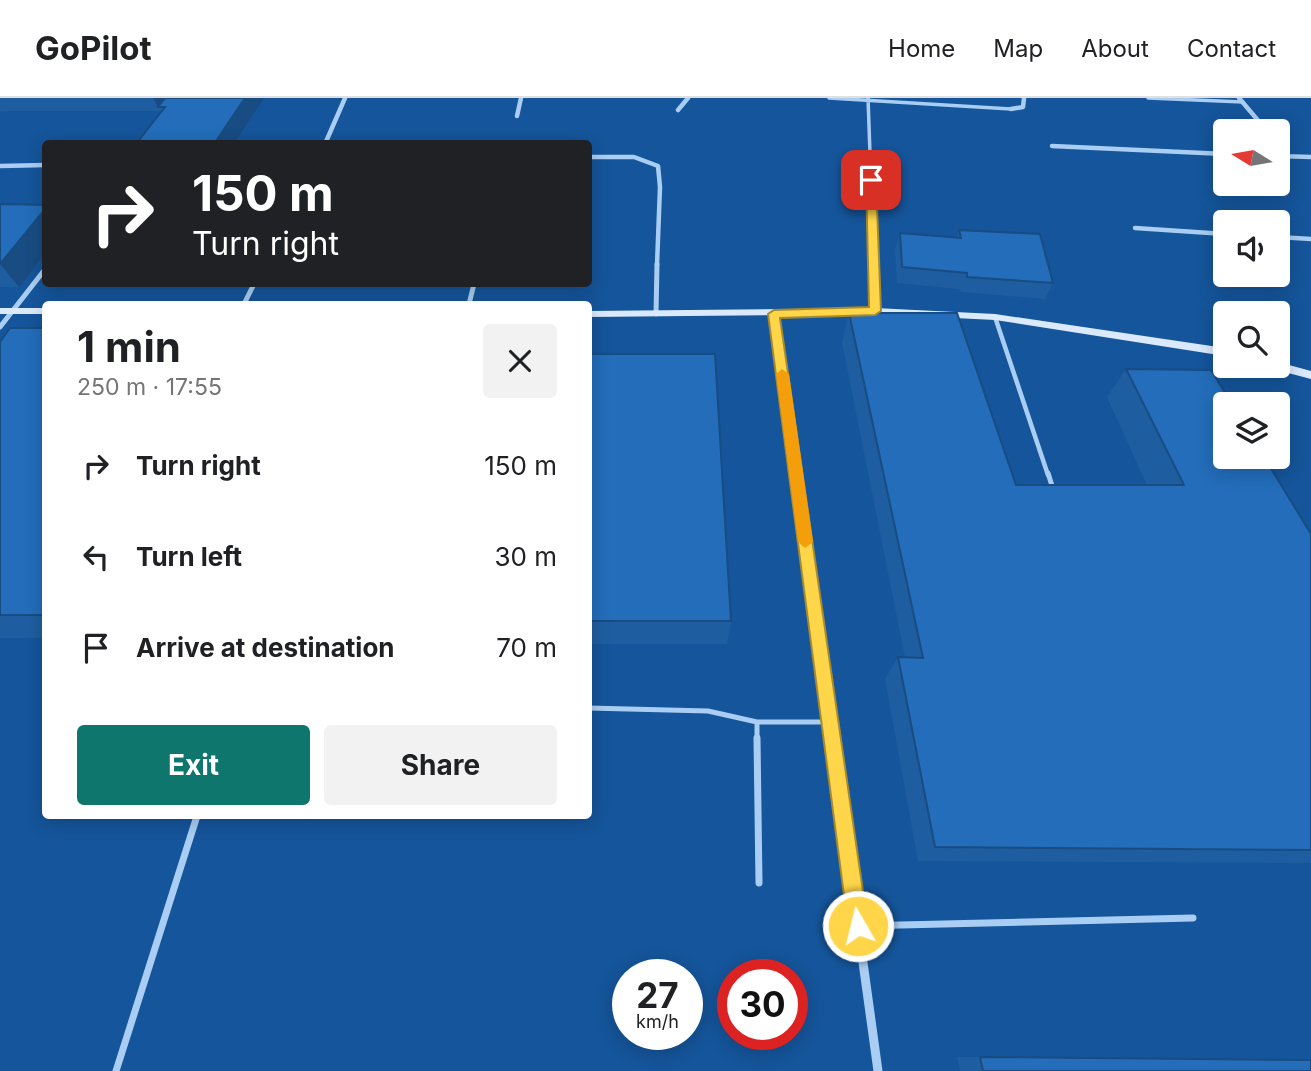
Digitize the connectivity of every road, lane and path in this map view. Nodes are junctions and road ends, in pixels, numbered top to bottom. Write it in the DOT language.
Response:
graph roads {
  1 [pos="345,98"];
  2 [pos="521,98"];
  3 [pos="688,98"];
  4 [pos="829,98"];
  5 [pos="1024,98"];
  6 [pos="1148,98"];
  7 [pos="868,99"];
  8 [pos="1241,100"];
  9 [pos="1011,109"];
  10 [pos="678,110"];
  11 [pos="517,116"];
  12 [pos="1256,119"];
  13 [pos="327,140"];
  14 [pos="1052,146"];
  15 [pos="1213,153"];
  16 [pos="1290,156"];
  17 [pos="592,157"];
  18 [pos="1311,158"];
  19 [pos="42,165"];
  20 [pos="0,166"];
  21 [pos="1135,228"];
  22 [pos="1213,233"];
  23 [pos="1290,238"];
  24 [pos="1311,239"];
  25 [pos="42,273"];
  26 [pos="0,311"];
  27 [pos="13,311"];
  28 [pos="42,311"];
  29 [pos="875,311"];
  30 [pos="592,314"];
  31 [pos="656,314"];
  32 [pos="774,314"];
  33 [pos="995,317"];
  34 [pos="0,327"];
  35 [pos="1213,350"];
  36 [pos="1290,369"];
  37 [pos="1311,374"];
  38 [pos="1053,489"];
  39 [pos="592,708"];
  40 [pos="757,722"];
  41 [pos="830,722"];
  42 [pos="196,819"];
  43 [pos="759,883"];
  44 [pos="1193,918"];
  45 [pos="858,926"];
  46 [pos="116,1071"];
  47 [pos="878,1071"];
  1 -- 13 [label="street"];
  2 -- 11 [label="street"];
  3 -- 10 [label="street"];
  4 -- 7 [label="lane"];
  5 -- 9 [label="street"];
  6 -- 8 [label="lane"];
  7 -- 9 [label="lane"];
  7 -- 29 [label="lane"];
  8 -- 12 [label="street"];
  14 -- 15 [label="street"];
  16 -- 18 [label="street"];
  17 -- 31 [label="street"];
  19 -- 20 [label="street"];
  21 -- 22 [label="street"];
  23 -- 24 [label="street"];
  25 -- 27 [label="street"];
  26 -- 27 [label="street"];
  27 -- 28 [label="street"];
  27 -- 34 [label="street"];
  29 -- 32 [label="street"];
  29 -- 33 [label="street"];
  30 -- 31 [label="street"];
  31 -- 32 [label="street"];
  32 -- 41 [label="street"];
  33 -- 35 [label="street"];
  33 -- 38 [label="lane"];
  36 -- 37 [label="street"];
  39 -- 40 [label="lane"];
  40 -- 41 [label="lane"];
  40 -- 43 [label="lane"];
  41 -- 45 [label="street"];
  42 -- 46 [label="lane"];
  44 -- 45 [label="lane"];
  45 -- 47 [label="street"];
}
